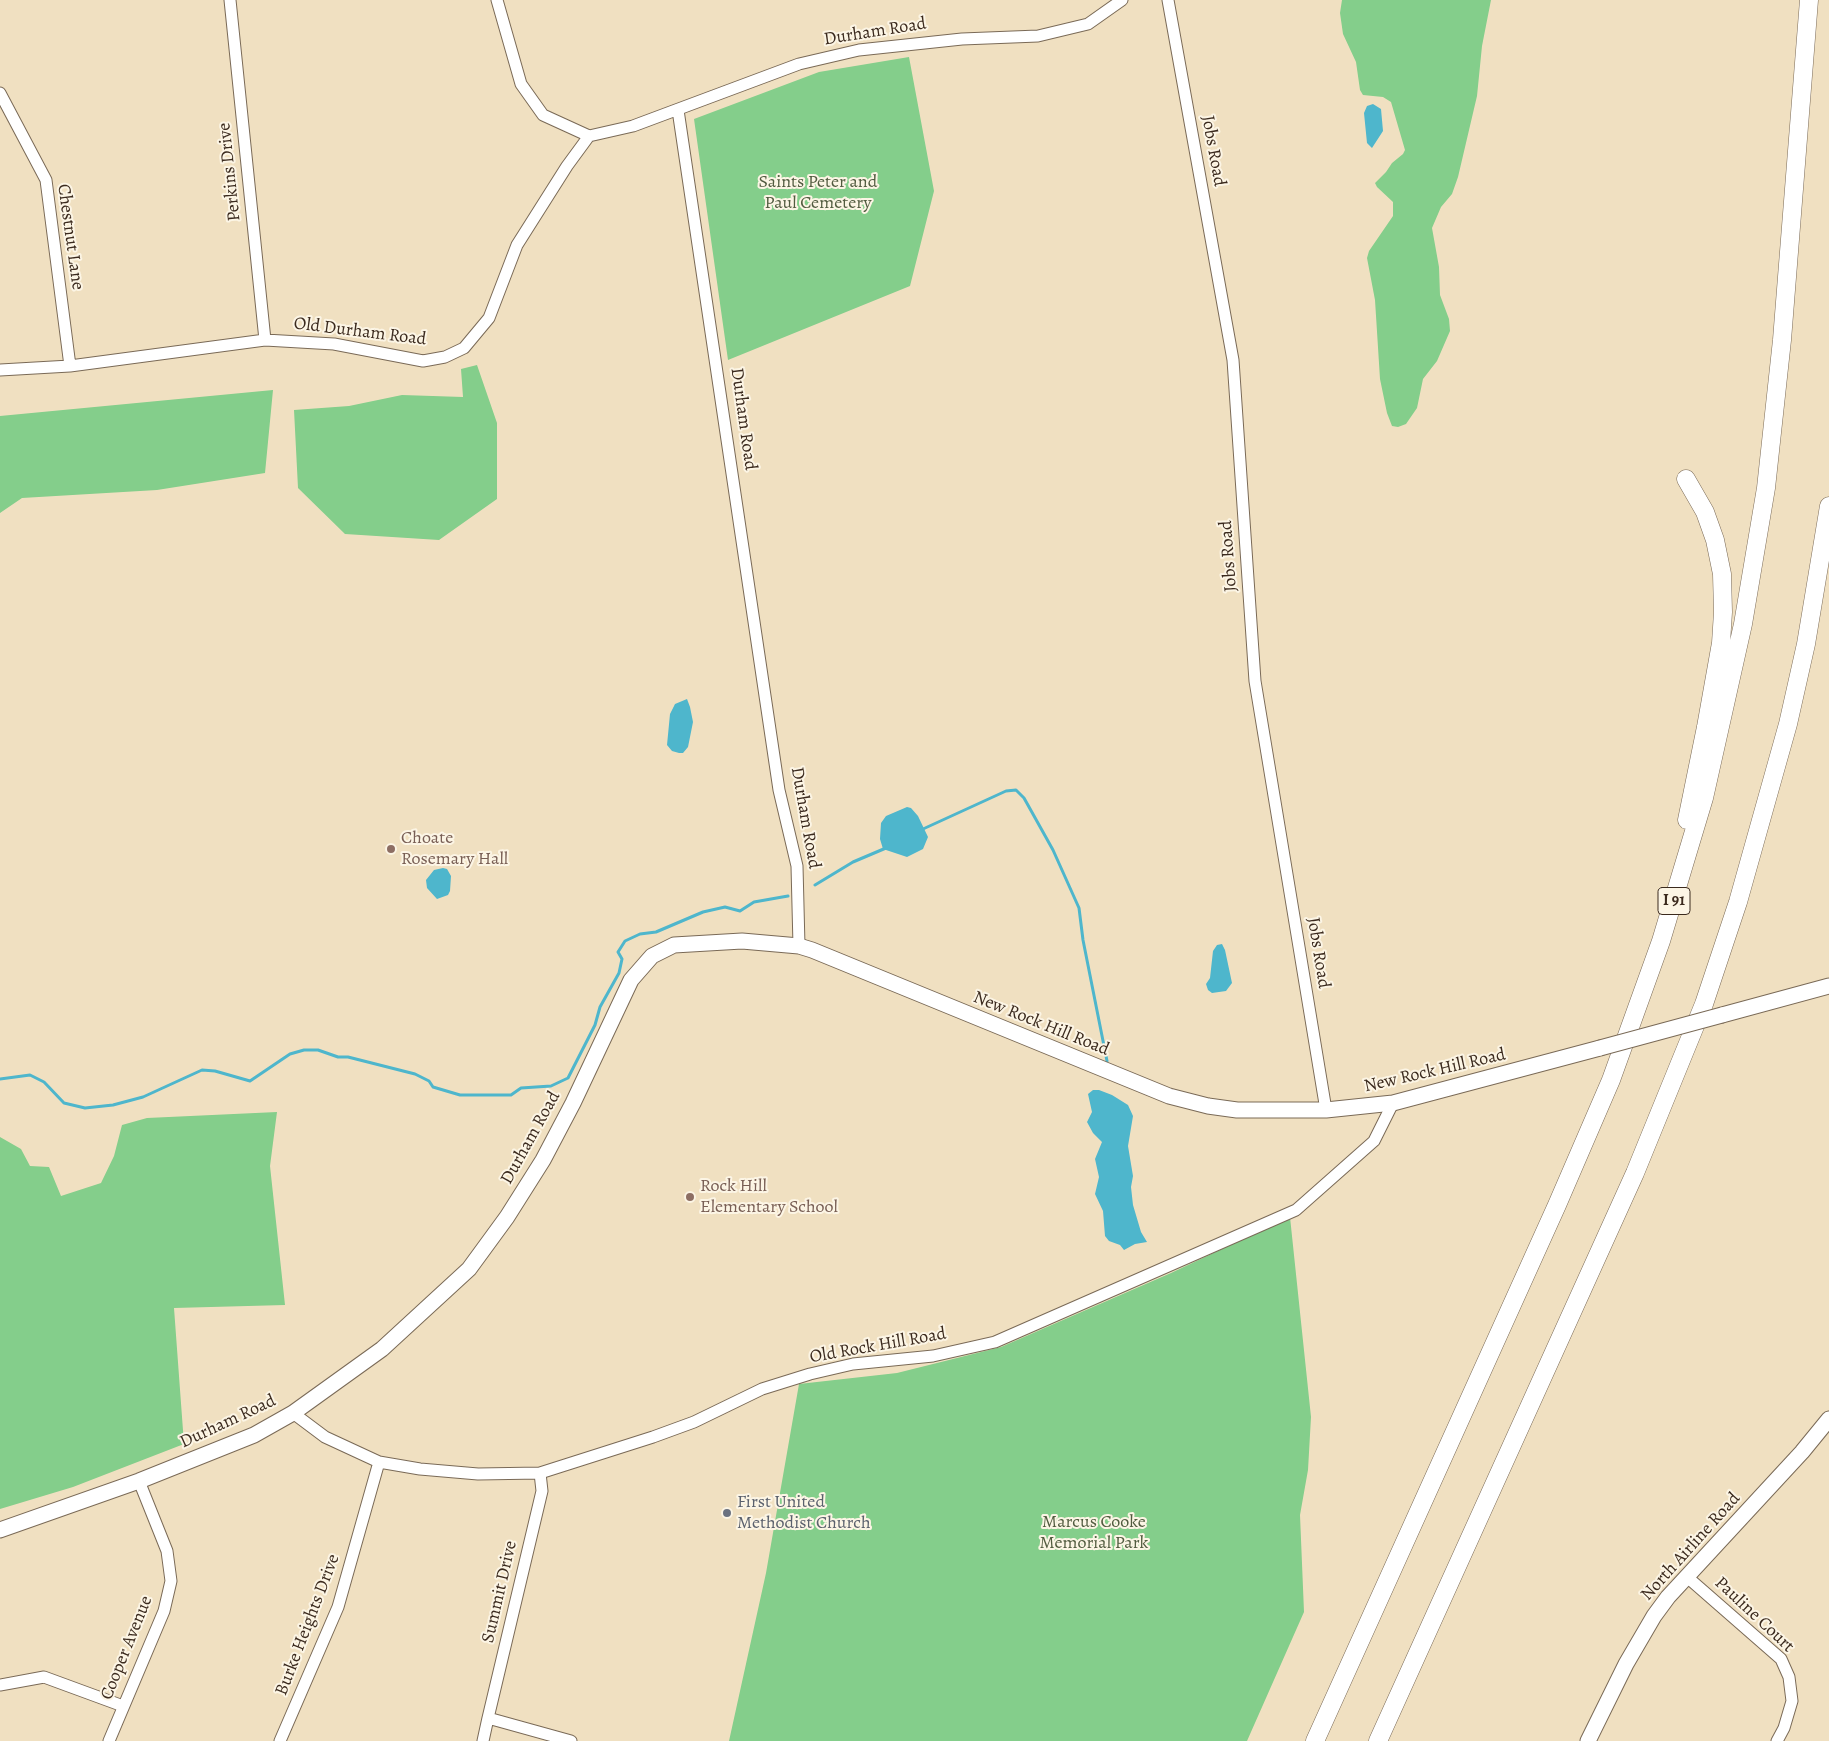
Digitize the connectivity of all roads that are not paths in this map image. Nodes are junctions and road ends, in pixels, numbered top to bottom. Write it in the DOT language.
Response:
graph roads {
  1 [pos="230,0"];
  2 [pos="497,0"];
  3 [pos="1122,0"];
  4 [pos="1168,0"];
  5 [pos="1809,0"];
  6 [pos="0,93"];
  7 [pos="678,110"];
  8 [pos="589,136"];
  9 [pos="265,340"];
  10 [pos="70,366"];
  11 [pos="0,370"];
  12 [pos="1686,479"];
  13 [pos="1829,506"];
  14 [pos="1688,853"];
  15 [pos="799,946"];
  16 [pos="1829,986"];
  17 [pos="1393,1103"];
  18 [pos="1326,1110"];
  19 [pos="293,1413"];
  20 [pos="1829,1419"];
  21 [pos="380,1462"];
  22 [pos="540,1473"];
  23 [pos="139,1481"];
  24 [pos="0,1530"];
  25 [pos="1686,1576"];
  26 [pos="0,1684"];
  27 [pos="123,1706"];
  28 [pos="488,1718"];
  29 [pos="109,1741"];
  30 [pos="280,1741"];
  31 [pos="483,1741"];
  32 [pos="571,1741"];
  33 [pos="1315,1741"];
  34 [pos="1378,1741"];
  35 [pos="1588,1741"];
  36 [pos="1777,1741"];
  1 -- 9 [label="street, Perkins Drive"];
  2 -- 8 [label="street"];
  3 -- 7 [label="street, Durham Road"];
  4 -- 18 [label="street, Jobs Road"];
  5 -- 14 [label="highway, I 91"];
  6 -- 10 [label="street, Chestnut Lane"];
  7 -- 8 [label="street"];
  7 -- 15 [label="street, Durham Road"];
  8 -- 9 [label="street, Old Durham Road"];
  9 -- 10 [label="street, Old Durham Road"];
  10 -- 11 [label="street, Old Durham Road"];
  12 -- 14 [label="highway"];
  13 -- 34 [label="highway"];
  14 -- 33 [label="highway, I 91"];
  15 -- 18 [label="main road, New Rock Hill Road"];
  15 -- 19 [label="main road, Durham Road"];
  16 -- 17 [label="main road, New Rock Hill Road, bridge"];
  17 -- 18 [label="main road, New Rock Hill Road"];
  17 -- 22 [label="street, Old Rock Hill Road"];
  19 -- 21 [label="street, Old Rock Hill Road"];
  19 -- 23 [label="main road, Durham Road"];
  20 -- 25 [label="main road, North Airline Road"];
  21 -- 22 [label="street, Old Rock Hill Road"];
  21 -- 30 [label="street, Burke Heights Drive"];
  22 -- 28 [label="street, Summit Drive"];
  23 -- 24 [label="main road, Durham Road"];
  23 -- 27 [label="street, Cooper Avenue"];
  25 -- 35 [label="main road, North Airline Road"];
  25 -- 36 [label="street, Pauline Court"];
  26 -- 27 [label="street"];
  27 -- 29 [label="street, Cooper Avenue"];
  28 -- 31 [label="street, Summit Drive"];
  28 -- 32 [label="street"];
}
